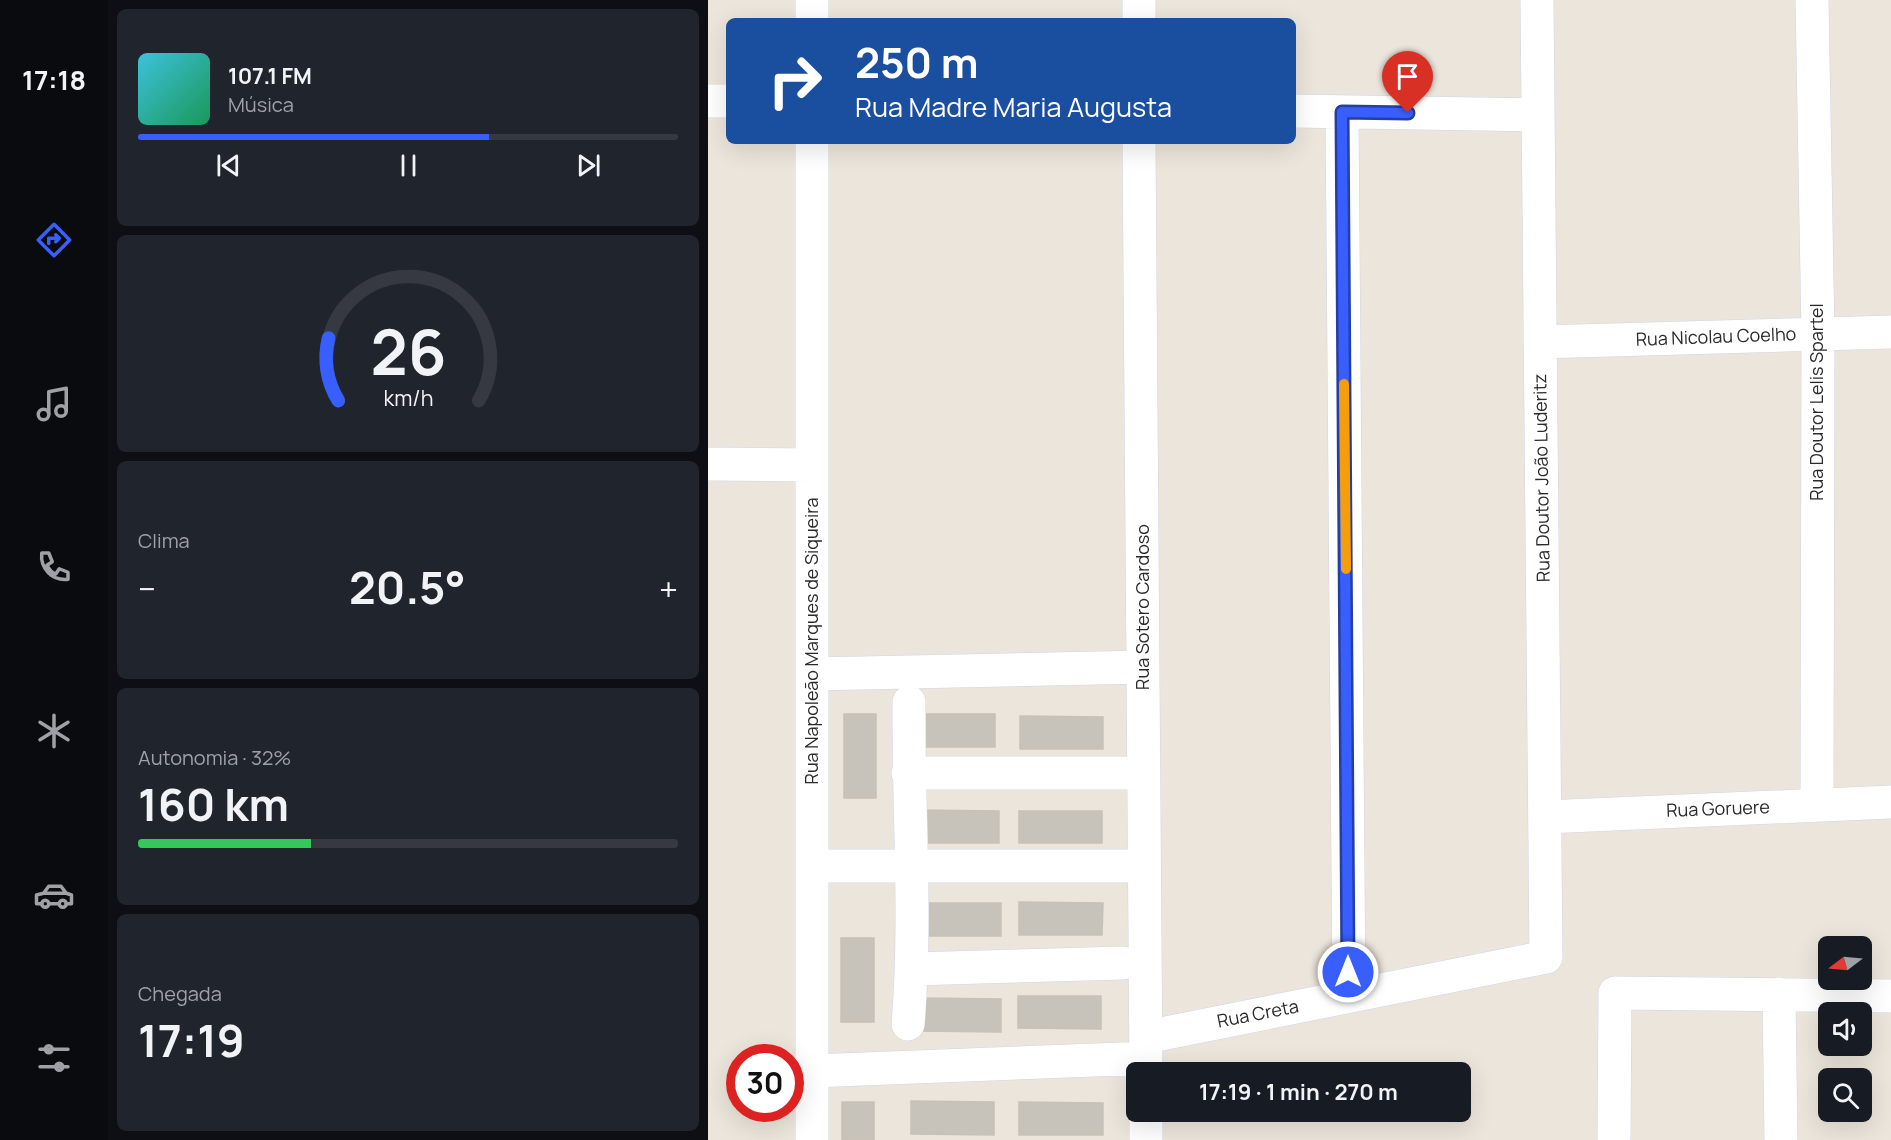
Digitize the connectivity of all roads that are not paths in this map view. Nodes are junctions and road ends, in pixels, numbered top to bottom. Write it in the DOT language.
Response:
graph roads {
  1 [pos="812,0"];
  2 [pos="1139,0"];
  3 [pos="1537,0"];
  4 [pos="1812,0"];
  5 [pos="812,18"];
  6 [pos="1139,18"];
  7 [pos="708,100"];
  8 [pos="726,101"];
  9 [pos="1296,111"];
  10 [pos="1342,112"];
  11 [pos="1538,116"];
  12 [pos="812,144"];
  13 [pos="1139,144"];
  14 [pos="1891,332"];
  15 [pos="1818,334"];
  16 [pos="1540,342"];
  17 [pos="708,464"];
  18 [pos="812,465"];
  19 [pos="1143,666"];
  20 [pos="812,674"];
  21 [pos="909,702"];
  22 [pos="909,773"];
  23 [pos="1128,773"];
  24 [pos="1891,802"];
  25 [pos="1817,805"];
  26 [pos="1545,816"];
  27 [pos="913,865"];
  28 [pos="812,866"];
  29 [pos="1134,866"];
  30 [pos="1546,957"];
  31 [pos="1123,963"];
  32 [pos="912,969"];
  33 [pos="1779,994"];
  34 [pos="1349,996"];
  35 [pos="1891,996"];
  36 [pos="908,1024"];
  37 [pos="1146,1056"];
  38 [pos="812,1071"];
  39 [pos="1146,1122"];
  40 [pos="812,1140"];
  41 [pos="1146,1140"];
  42 [pos="1614,1140"];
  43 [pos="1781,1140"];
  1 -- 5 [label="street"];
  2 -- 6 [label="street"];
  3 -- 11 [label="street, Rua Doutor João Luderitz"];
  4 -- 15 [label="street, Rua Doutor Lelis Spartel"];
  7 -- 8 [label="street"];
  9 -- 10 [label="street"];
  10 -- 11 [label="street"];
  10 -- 34 [label="street"];
  11 -- 16 [label="street, Rua Doutor João Luderitz"];
  12 -- 18 [label="street, Rua Napoleão Marques de Siqueira"];
  13 -- 19 [label="street, Rua Sotero Cardoso"];
  14 -- 15 [label="street, Rua Nicolau Coelho"];
  15 -- 16 [label="street, Rua Nicolau Coelho"];
  15 -- 25 [label="street, Rua Doutor Lelis Spartel"];
  16 -- 26 [label="street, Rua Doutor João Luderitz"];
  17 -- 18 [label="street"];
  18 -- 20 [label="street, Rua Napoleão Marques de Siqueira"];
  19 -- 20 [label="street"];
  19 -- 37 [label="street, Rua Sotero Cardoso"];
  20 -- 28 [label="street, Rua Napoleão Marques de Siqueira"];
  21 -- 22 [label="street"];
  22 -- 23 [label="street"];
  22 -- 27 [label="street"];
  24 -- 25 [label="street, Rua Goruere"];
  25 -- 26 [label="street, Rua Goruere"];
  26 -- 30 [label="street, Rua Doutor João Luderitz"];
  27 -- 28 [label="street"];
  27 -- 29 [label="street"];
  27 -- 32 [label="street"];
  28 -- 38 [label="street, Rua Napoleão Marques de Siqueira"];
  30 -- 34 [label="street, Rua Creta"];
  31 -- 32 [label="street"];
  32 -- 36 [label="street"];
  33 -- 35 [label="street"];
  33 -- 42 [label="street"];
  33 -- 43 [label="street"];
  34 -- 37 [label="street, Rua Creta"];
  37 -- 38 [label="street, Rua Creta"];
  38 -- 40 [label="street, Rua Napoleão Marques de Siqueira"];
  39 -- 41 [label="street"];
}
